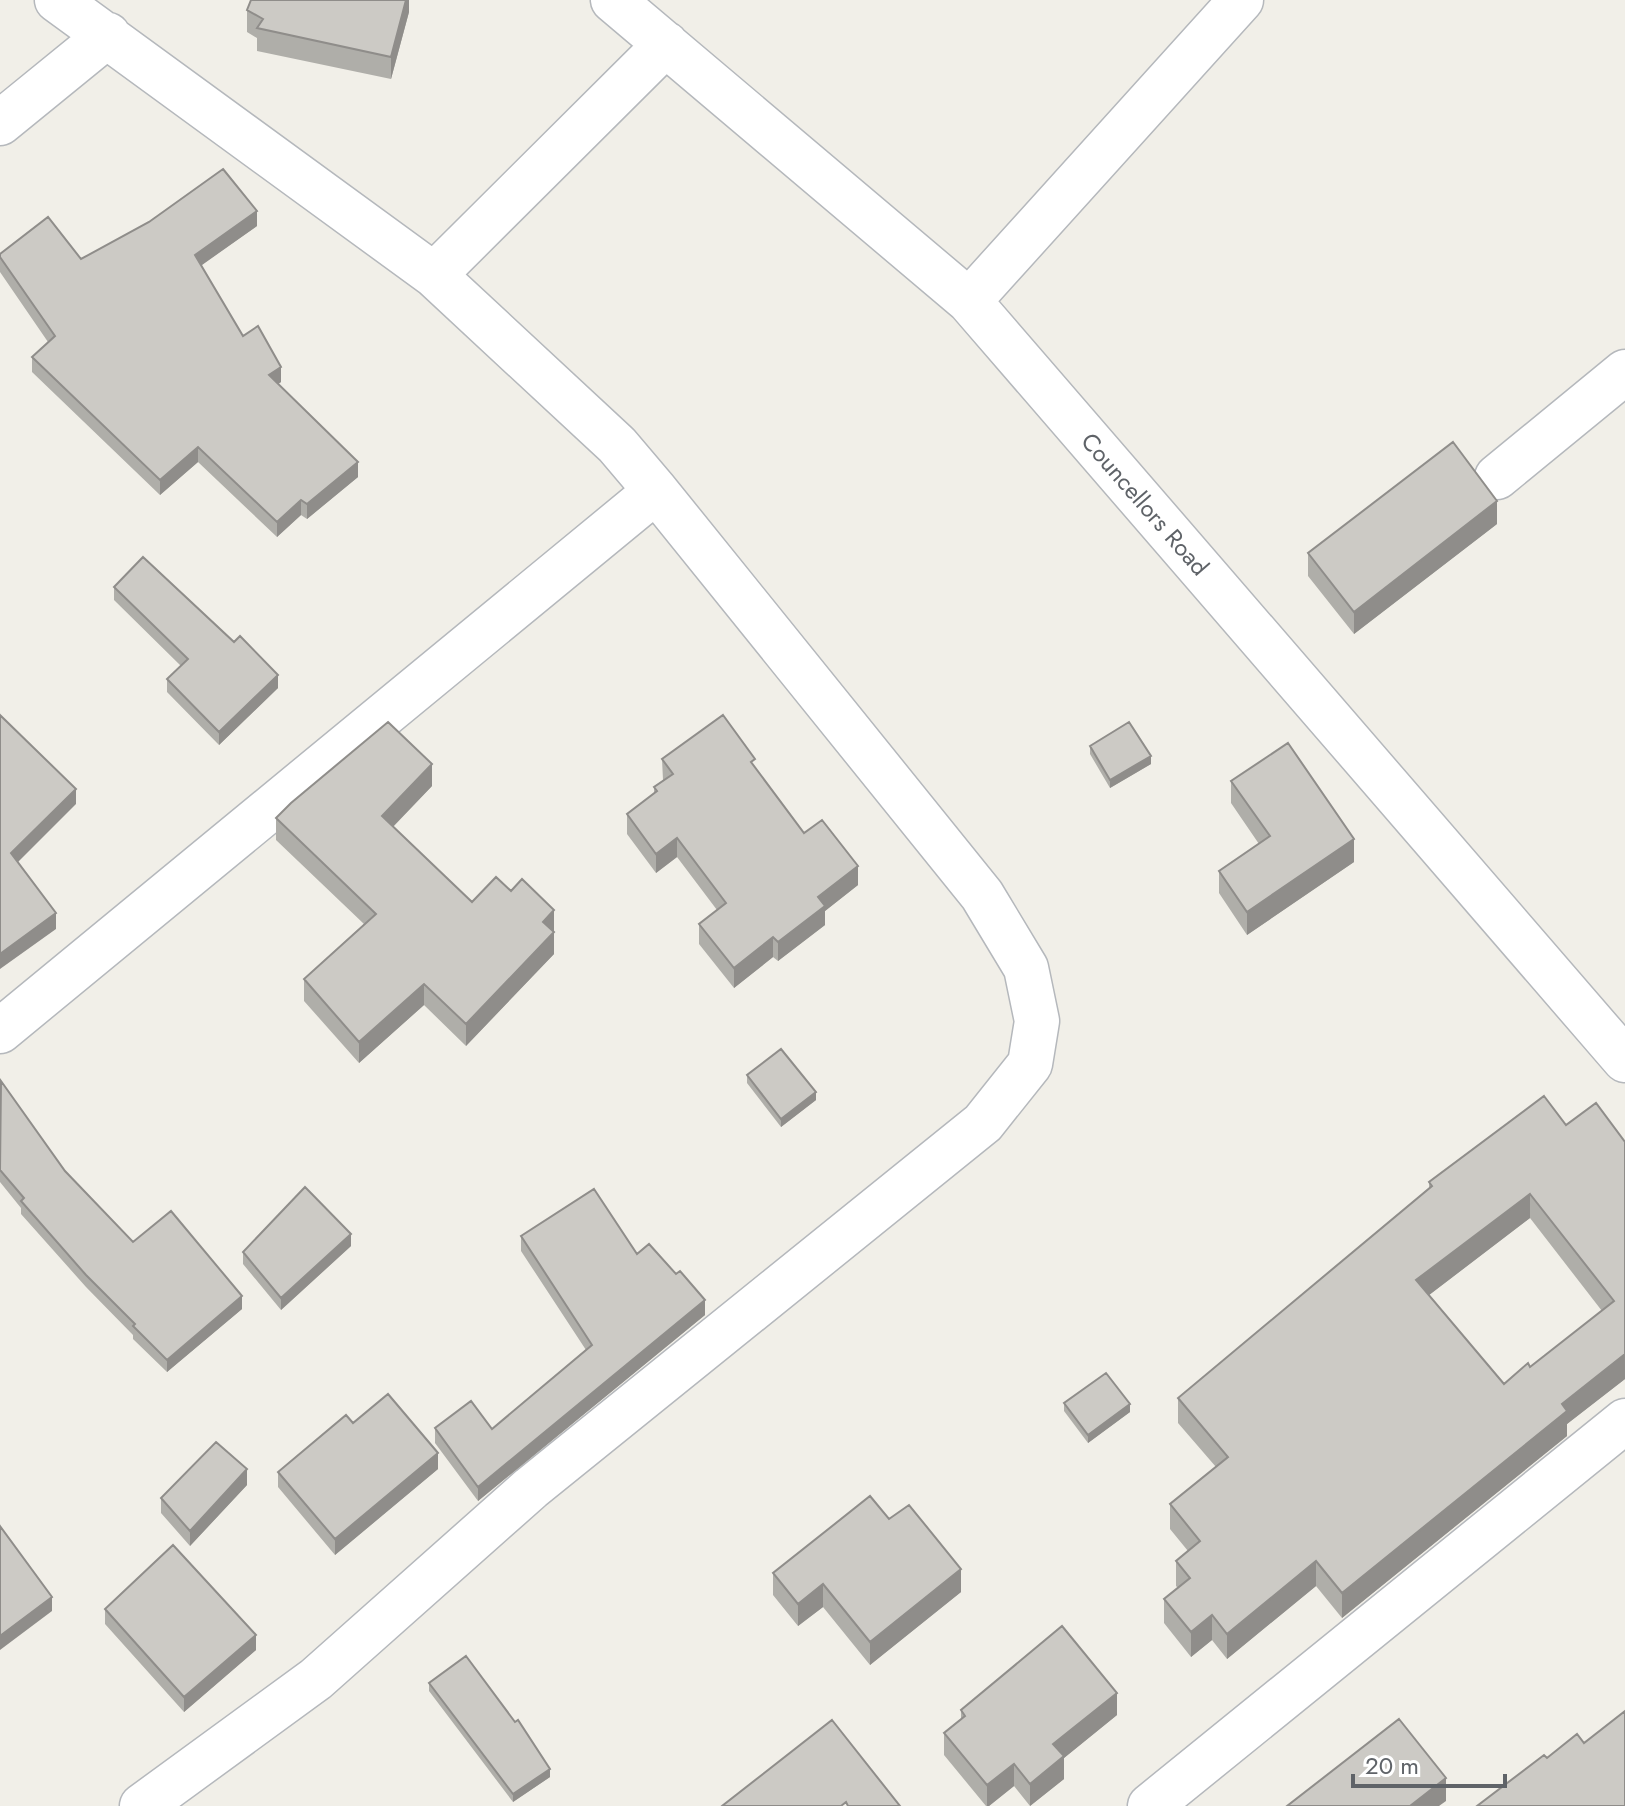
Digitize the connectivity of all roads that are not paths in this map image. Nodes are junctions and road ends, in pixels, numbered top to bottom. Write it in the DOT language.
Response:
graph roads {
  1 [pos="57,0"];
  2 [pos="613,0"];
  3 [pos="1241,0"];
  4 [pos="108,35"];
  5 [pos="666,44"];
  6 [pos="0,123"];
  7 [pos="434,275"];
  8 [pos="969,301"];
  9 [pos="1625,372"];
  10 [pos="1497,477"];
  11 [pos="656,491"];
  12 [pos="0,1031"];
  13 [pos="1625,1060"];
  14 [pos="1625,1421"];
  15 [pos="142,1806"];
  16 [pos="1150,1806"];
  1 -- 4 [label="street"];
  2 -- 5 [label="street, Councellors Road"];
  3 -- 8 [label="street"];
  4 -- 6 [label="street"];
  4 -- 7 [label="street"];
  5 -- 7 [label="street"];
  5 -- 8 [label="street, Councellors Road"];
  7 -- 11 [label="street"];
  8 -- 13 [label="street, Councellors Road"];
  9 -- 10 [label="street"];
  11 -- 12 [label="street"];
  11 -- 15 [label="street"];
  14 -- 16 [label="street"];
}
